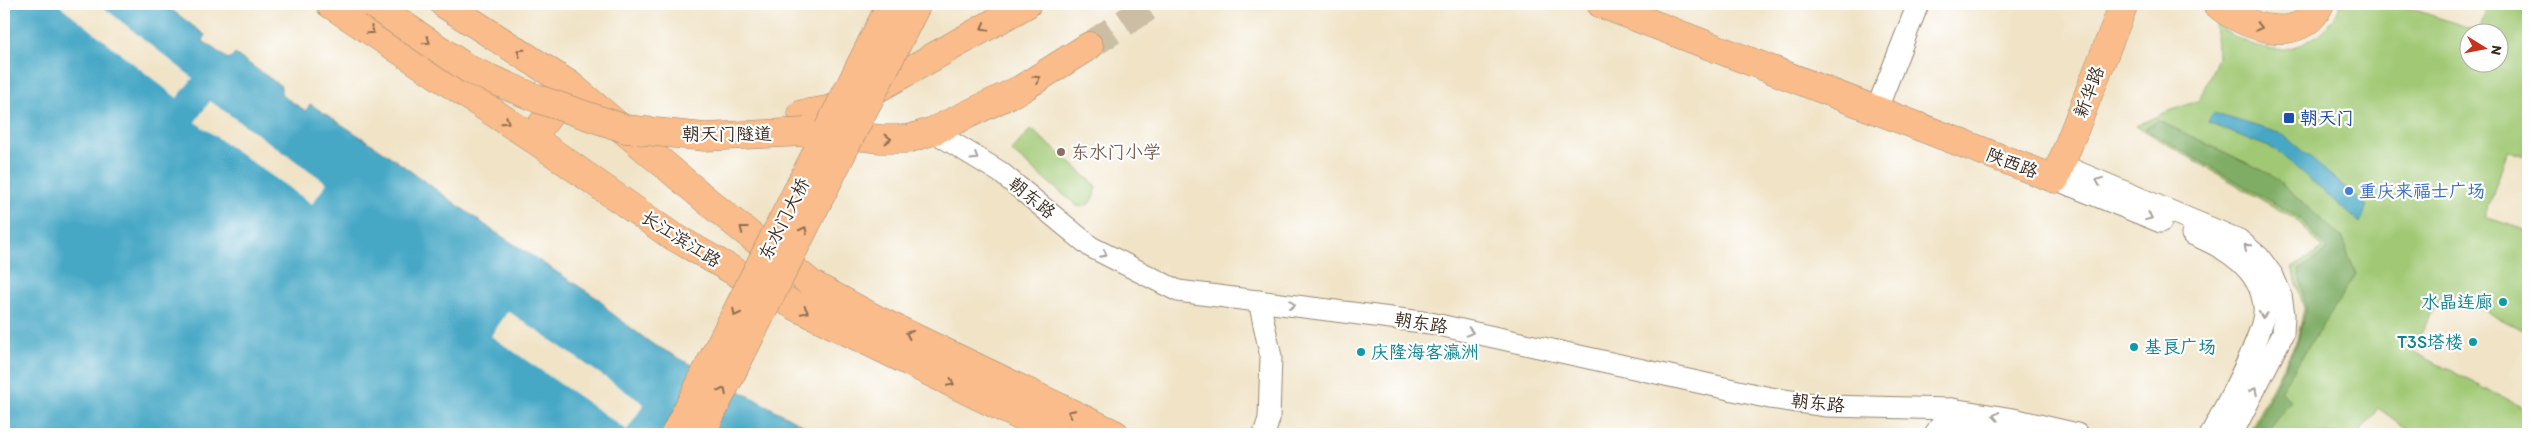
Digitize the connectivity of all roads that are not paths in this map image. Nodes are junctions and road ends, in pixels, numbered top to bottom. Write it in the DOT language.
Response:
graph roads {
  1 [pos="330,4"];
  2 [pos="372,4"];
  3 [pos="404,4"];
  4 [pos="444,4"];
  5 [pos="870,4"];
  6 [pos="891,4"];
  7 [pos="917,4"];
  8 [pos="932,4"];
  9 [pos="1027,4"];
  10 [pos="1601,4"];
  11 [pos="1648,4"];
  12 [pos="1918,4"];
  13 [pos="2108,4"];
  14 [pos="2124,4"];
  15 [pos="2217,4"];
  16 [pos="2320,4"];
  17 [pos="1089,46"];
  18 [pos="570,85"];
  19 [pos="1878,104"];
  20 [pos="822,129"];
  21 [pos="933,131"];
  22 [pos="532,138"];
  23 [pos="2050,169"];
  24 [pos="1259,301"];
  25 [pos="1954,423"];
  26 [pos="675,434"];
  27 [pos="701,434"];
  28 [pos="1056,434"];
  29 [pos="1115,434"];
  30 [pos="1264,434"];
  31 [pos="1935,434"];
  32 [pos="2015,434"];
  33 [pos="2078,434"];
  34 [pos="2211,434"];
  35 [pos="2232,434"];
  1 -- 22 [label="main road, 长江滨江路, one-way"];
  2 -- 20 [label="main road, 朝天门隧道, one-way, bridge"];
  3 -- 20 [label="main road, 朝天门隧道"];
  18 -- 4 [label="main road, one-way"];
  5 -- 20 [label="main road, bridge"];
  6 -- 20 [label="main road, 东水门大桥, bridge"];
  7 -- 20 [label="main road, 东水门大桥, bridge"];
  8 -- 20 [label="main road, bridge"];
  9 -- 20 [label="main road, 朝天门隧道, one-way"];
  10 -- 19 [label="main road, 陕西路"];
  11 -- 19 [label="main road, 陕西路"];
  12 -- 19 [label="street"];
  13 -- 23 [label="main road, 新华路"];
  14 -- 23 [label="main road, 新华路"];
  15 -- 16 [label="main road, one-way"];
  21 -- 17 [label="main road, 朝天门隧道, one-way"];
  18 -- 22 [label="main road"];
  29 -- 18 [label="main road, one-way"];
  19 -- 23 [label="main road, 陕西路"];
  20 -- 21 [label="main road, 朝天门隧道, one-way"];
  20 -- 26 [label="main road, 东水门大桥, one-way, bridge"];
  27 -- 20 [label="main road, 东水门大桥, one-way, bridge"];
  21 -- 24 [label="street, 朝东路, one-way"];
  22 -- 28 [label="main road, 长江滨江路, one-way"];
  23 -- 34 [label="street, 陕西路, one-way"];
  35 -- 23 [label="street, 陕西路, one-way"];
  24 -- 25 [label="street, 朝东路, one-way"];
  24 -- 30 [label="street"];
  25 -- 31 [label="street"];
  25 -- 32 [label="street, 朝东路"];
  33 -- 25 [label="street, 朝东路, one-way"];
}
